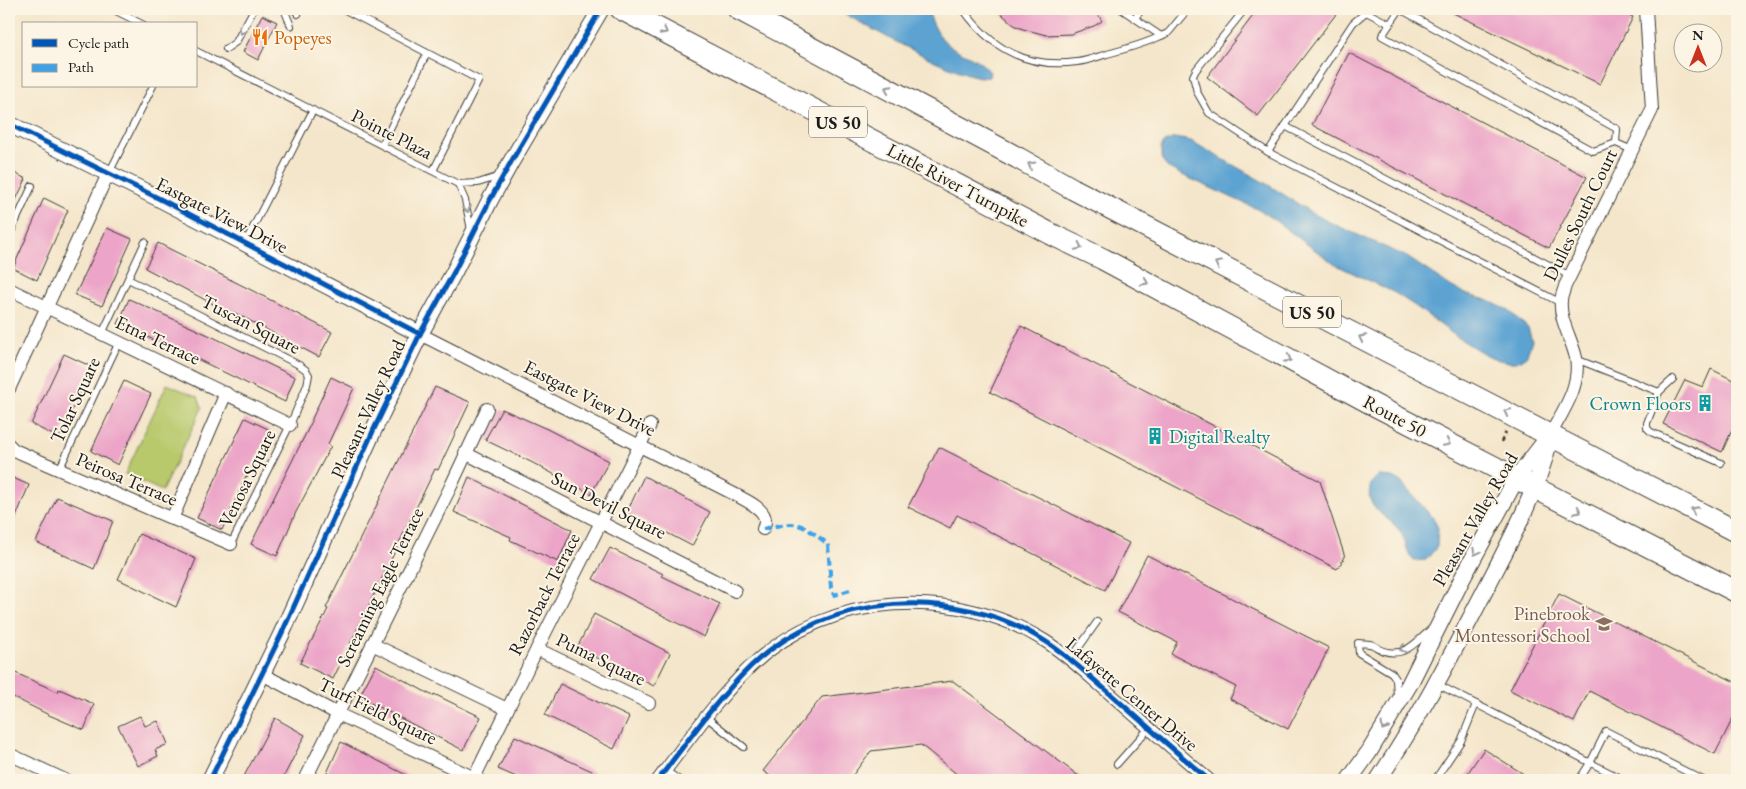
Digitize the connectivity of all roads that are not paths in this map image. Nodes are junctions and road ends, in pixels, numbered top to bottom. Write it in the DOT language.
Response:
graph roads {
  1 [pos="112,9"];
  2 [pos="254,9"];
  3 [pos="284,9"];
  4 [pos="601,9"];
  5 [pos="620,9"];
  6 [pos="738,9"];
  7 [pos="963,9"];
  8 [pos="1121,9"];
  9 [pos="1142,9"];
  10 [pos="1188,9"];
  11 [pos="1245,9"];
  12 [pos="1646,9"];
  13 [pos="1367,10"];
  14 [pos="347,11"];
  15 [pos="1135,18"];
  16 [pos="138,22"];
  17 [pos="1390,24"];
  18 [pos="292,26"];
  19 [pos="1161,36"];
  20 [pos="226,49"];
  21 [pos="198,52"];
  22 [pos="427,53"];
  23 [pos="152,88"];
  24 [pos="313,110"];
  25 [pos="9,124"];
  26 [pos="1285,126"];
  27 [pos="1616,143"];
  28 [pos="382,145"];
  29 [pos="1632,150"];
  30 [pos="1268,152"];
  31 [pos="433,171"];
  32 [pos="108,174"];
  33 [pos="504,175"];
  34 [pos="458,184"];
  35 [pos="32,186"];
  36 [pos="9,217"];
  37 [pos="16,221"];
  38 [pos="472,235"];
  39 [pos="9,236"];
  40 [pos="1055,236"];
  41 [pos="145,242"];
  42 [pos="245,243"];
  43 [pos="1570,276"];
  44 [pos="128,279"];
  45 [pos="9,289"];
  46 [pos="1561,303"];
  47 [pos="46,306"];
  48 [pos="102,334"];
  49 [pos="420,334"];
  50 [pos="119,342"];
  51 [pos="1576,359"];
  52 [pos="12,374"];
  53 [pos="1672,379"];
  54 [pos="9,389"];
  55 [pos="1659,392"];
  56 [pos="226,393"];
  57 [pos="487,409"];
  58 [pos="290,425"];
  59 [pos="650,425"];
  60 [pos="1550,434"];
  61 [pos="9,446"];
  62 [pos="640,446"];
  63 [pos="466,453"];
  64 [pos="1721,463"];
  65 [pos="59,470"];
  66 [pos="1526,484"];
  67 [pos="172,519"];
  68 [pos="602,523"];
  69 [pos="763,529"];
  70 [pos="1737,532"];
  71 [pos="231,544"];
  72 [pos="735,591"];
  73 [pos="1737,592"];
  74 [pos="1442,620"];
  75 [pos="1097,622"];
  76 [pos="372,644"];
  77 [pos="537,649"];
  78 [pos="1070,660"];
  79 [pos="262,674"];
  80 [pos="1436,684"];
  81 [pos="649,703"];
  82 [pos="1476,704"];
  83 [pos="1397,706"];
  84 [pos="507,709"];
  85 [pos="338,714"];
  86 [pos="706,718"];
  87 [pos="1149,728"];
  88 [pos="744,747"];
  89 [pos="9,754"];
  90 [pos="1590,763"];
  91 [pos="1117,764"];
  92 [pos="662,775"];
  93 [pos="65,780"];
  94 [pos="210,780"];
  95 [pos="305,780"];
  96 [pos="475,780"];
  97 [pos="679,780"];
  98 [pos="1209,780"];
  99 [pos="1349,780"];
  100 [pos="1378,780"];
  101 [pos="1435,780"];
  102 [pos="1579,780"];
  103 [pos="1624,780"];
  104 [pos="1703,780"];
  1 -- 16 [label="lane"];
  2 -- 20 [label="lane, one-way"];
  3 -- 18 [label="lane"];
  4 -- 33 [label="street, Pleasant Valley Road"];
  5 -- 40 [label="highway, Little River Turnpike / US 50, one-way"];
  60 -- 6 [label="highway, US 50, one-way"];
  7 -- 19 [label="lane"];
  8 -- 15 [label="lane"];
  9 -- 15 [label="lane"];
  10 -- 19 [label="lane"];
  11 -- 30 [label="lane"];
  12 -- 29 [label="street, Dulles South Court"];
  13 -- 17 [label="lane"];
  13 -- 26 [label="lane"];
  14 -- 22 [label="lane"];
  15 -- 19 [label="lane"];
  17 -- 27 [label="lane"];
  17 -- 27 [label="lane"];
  21 -- 24 [label="lane, Pointe Plaza"];
  22 -- 28 [label="lane"];
  22 -- 31 [label="lane"];
  23 -- 32 [label="lane"];
  24 -- 28 [label="lane, Pointe Plaza"];
  24 -- 42 [label="lane"];
  25 -- 32 [label="street, Eastgate View Drive"];
  26 -- 30 [label="lane"];
  26 -- 43 [label="lane"];
  27 -- 29 [label="lane"];
  28 -- 31 [label="lane, Pointe Plaza"];
  29 -- 43 [label="street, Dulles South Court"];
  30 -- 46 [label="lane"];
  31 -- 34 [label="lane, Pointe Plaza"];
  32 -- 42 [label="street, Eastgate View Drive"];
  32 -- 47 [label="street"];
  33 -- 34 [label="lane"];
  33 -- 38 [label="street, Pleasant Valley Road"];
  34 -- 38 [label="lane, one-way"];
  35 -- 37 [label="lane"];
  36 -- 37 [label="lane"];
  37 -- 39 [label="lane"];
  38 -- 49 [label="street, Pleasant Valley Road"];
  40 -- 66 [label="highway, Route 50 / US 50, one-way"];
  41 -- 44 [label="lane"];
  42 -- 49 [label="street, Eastgate View Drive"];
  43 -- 46 [label="street, Dulles South Court"];
  44 -- 48 [label="lane"];
  44 -- 58 [label="lane, Tuscan Square"];
  45 -- 47 [label="street, Etna Terrace"];
  46 -- 51 [label="street, Dulles South Court"];
  47 -- 48 [label="street, Etna Terrace"];
  47 -- 52 [label="street"];
  48 -- 50 [label="street, Etna Terrace"];
  49 -- 62 [label="street, Eastgate View Drive"];
  49 -- 79 [label="street, Pleasant Valley Road"];
  50 -- 56 [label="street, Etna Terrace"];
  50 -- 65 [label="lane, Tolar Square"];
  51 -- 55 [label="lane"];
  51 -- 60 [label="street, Dulles South Court"];
  52 -- 54 [label="street"];
  53 -- 55 [label="lane"];
  55 -- 64 [label="lane"];
  56 -- 58 [label="street, Etna Terrace"];
  56 -- 67 [label="street"];
  57 -- 63 [label="street, Screaming Eagle Terrace"];
  58 -- 71 [label="lane, Venosa Square"];
  59 -- 62 [label="street, Razorback Terrace"];
  60 -- 66 [label="street, Pleasant Valley Road"];
  70 -- 60 [label="highway, US 50, one-way"];
  61 -- 65 [label="street, Peirosa Terrace"];
  62 -- 68 [label="street, Razorback Terrace"];
  62 -- 69 [label="street, Eastgate View Drive"];
  63 -- 68 [label="street, Sun Devil Square"];
  63 -- 76 [label="street, Screaming Eagle Terrace"];
  65 -- 67 [label="street, Peirosa Terrace"];
  66 -- 73 [label="highway, Route 50 / US 50, one-way"];
  66 -- 74 [label="street, Pleasant Valley Road, one-way"];
  66 -- 80 [label="street, Pleasant Valley Road"];
  67 -- 71 [label="street, Peirosa Terrace"];
  68 -- 72 [label="street, Sun Devil Square"];
  68 -- 77 [label="street, Razorback Terrace"];
  74 -- 83 [label="street, Pleasant Valley Road"];
  74 -- 83 [label="lane, one-way"];
  75 -- 78 [label="lane"];
  76 -- 84 [label="street"];
  76 -- 85 [label="street, Screaming Eagle Terrace"];
  77 -- 81 [label="street, Puma Square"];
  77 -- 84 [label="street, Razorback Terrace"];
  78 -- 86 [label="street, Lafayette Center Drive"];
  78 -- 87 [label="street, Lafayette Center Drive"];
  79 -- 85 [label="street, Turf Field Square"];
  79 -- 94 [label="street, Pleasant Valley Road"];
  80 -- 82 [label="lane"];
  80 -- 100 [label="street, Pleasant Valley Road"];
  82 -- 90 [label="lane"];
  82 -- 101 [label="lane"];
  83 -- 99 [label="street, Pleasant Valley Road, one-way"];
  84 -- 96 [label="street, Razorback Terrace"];
  85 -- 95 [label="street, Screaming Eagle Terrace"];
  85 -- 96 [label="street, Turf Field Square"];
  86 -- 88 [label="lane"];
  86 -- 92 [label="street, Lafayette Center Drive"];
  87 -- 91 [label="lane"];
  87 -- 98 [label="street, Lafayette Center Drive"];
  89 -- 93 [label="street"];
  90 -- 102 [label="lane"];
  90 -- 103 [label="lane"];
  90 -- 104 [label="lane"];
  92 -- 97 [label="lane"];
}
